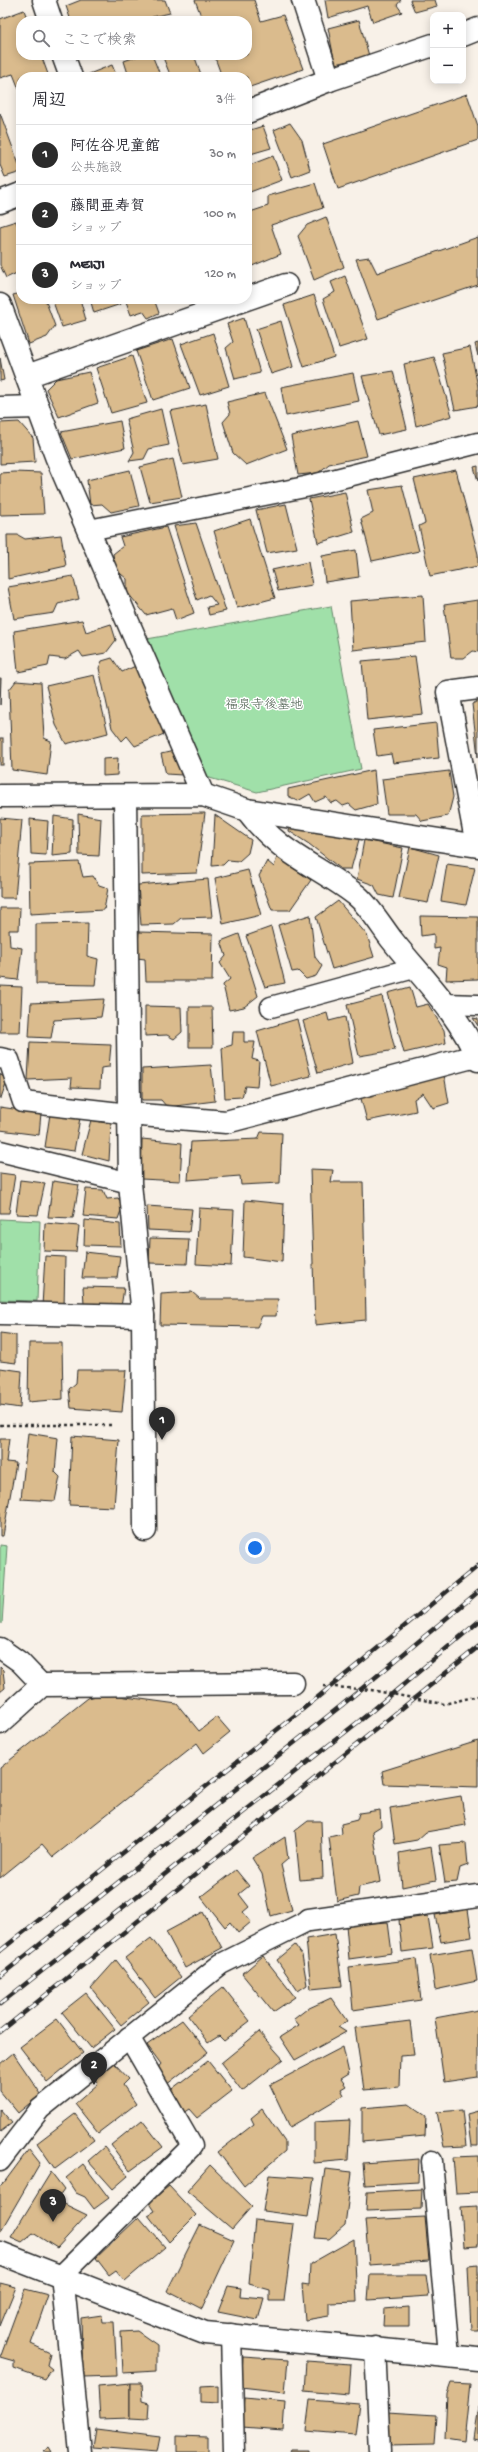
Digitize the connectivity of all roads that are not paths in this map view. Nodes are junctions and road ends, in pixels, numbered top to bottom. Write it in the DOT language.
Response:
graph roads {
  1 [pos="44,0"];
  2 [pos="303,0"];
  3 [pos="49,16"];
  4 [pos="478,30"];
  5 [pos="466,34"];
  6 [pos="430,46"];
  7 [pos="65,60"];
  8 [pos="69,72"];
  9 [pos="329,80"];
  10 [pos="252,110"];
  11 [pos="16,196"];
  12 [pos="0,202"];
  13 [pos="286,285"];
  14 [pos="252,297"];
  15 [pos="233,304"];
  16 [pos="0,305"];
  17 [pos="27,376"];
  18 [pos="38,407"];
  19 [pos="0,408"];
  20 [pos="478,443"];
  21 [pos="90,530"];
  22 [pos="478,688"];
  23 [pos="203,795"];
  24 [pos="0,796"];
  25 [pos="125,796"];
  26 [pos="247,810"];
  27 [pos="477,846"];
  28 [pos="414,968"];
  29 [pos="445,1004"];
  30 [pos="478,1005"];
  31 [pos="271,1007"];
  32 [pos="0,1058"];
  33 [pos="477,1058"];
  34 [pos="129,1114"];
  35 [pos="0,1151"];
  36 [pos="130,1183"];
  37 [pos="0,1314"];
  38 [pos="143,1316"];
  39 [pos="145,1530"];
  40 [pos="0,1648"];
  41 [pos="293,1683"];
  42 [pos="42,1685"];
  43 [pos="0,1723"];
  44 [pos="478,1896"];
  45 [pos="309,1920"];
  46 [pos="129,2037"];
  47 [pos="0,2161"];
  48 [pos="432,2161"];
  49 [pos="1,2256"];
  50 [pos="62,2275"];
  51 [pos="231,2334"];
  52 [pos="375,2347"];
  53 [pos="449,2355"];
  54 [pos="478,2359"];
  55 [pos="80,2452"];
  56 [pos="234,2452"];
  57 [pos="380,2452"];
  1 -- 3 [label="street"];
  2 -- 9 [label="street"];
  4 -- 5 [label="street"];
  6 -- 9 [label="street"];
  7 -- 8 [label="street"];
  9 -- 10 [label="street"];
  11 -- 12 [label="street"];
  13 -- 14 [label="street"];
  15 -- 17 [label="street"];
  16 -- 17 [label="street"];
  17 -- 18 [label="street"];
  18 -- 19 [label="street"];
  18 -- 21 [label="street"];
  20 -- 21 [label="lane"];
  21 -- 23 [label="street"];
  22 -- 27 [label="street"];
  23 -- 25 [label="street"];
  23 -- 26 [label="street"];
  24 -- 25 [label="street"];
  25 -- 34 [label="street"];
  26 -- 27 [label="street"];
  26 -- 28 [label="street"];
  28 -- 29 [label="street"];
  28 -- 31 [label="lane"];
  29 -- 30 [label="lane"];
  29 -- 33 [label="street"];
  32 -- 34 [label="lane"];
  33 -- 34 [label="street"];
  34 -- 36 [label="street"];
  35 -- 36 [label="lane"];
  36 -- 38 [label="street"];
  37 -- 38 [label="street"];
  38 -- 39 [label="street"];
  40 -- 42 [label="lane"];
  41 -- 42 [label="street"];
  42 -- 43 [label="street"];
  44 -- 45 [label="street"];
  45 -- 46 [label="lane"];
  46 -- 47 [label="lane"];
  46 -- 50 [label="lane"];
  48 -- 53 [label="lane"];
  49 -- 50 [label="street"];
  50 -- 51 [label="street"];
  50 -- 55 [label="street"];
  51 -- 52 [label="street"];
  51 -- 56 [label="lane"];
  52 -- 53 [label="street"];
  52 -- 57 [label="lane"];
  53 -- 54 [label="street"];
}
